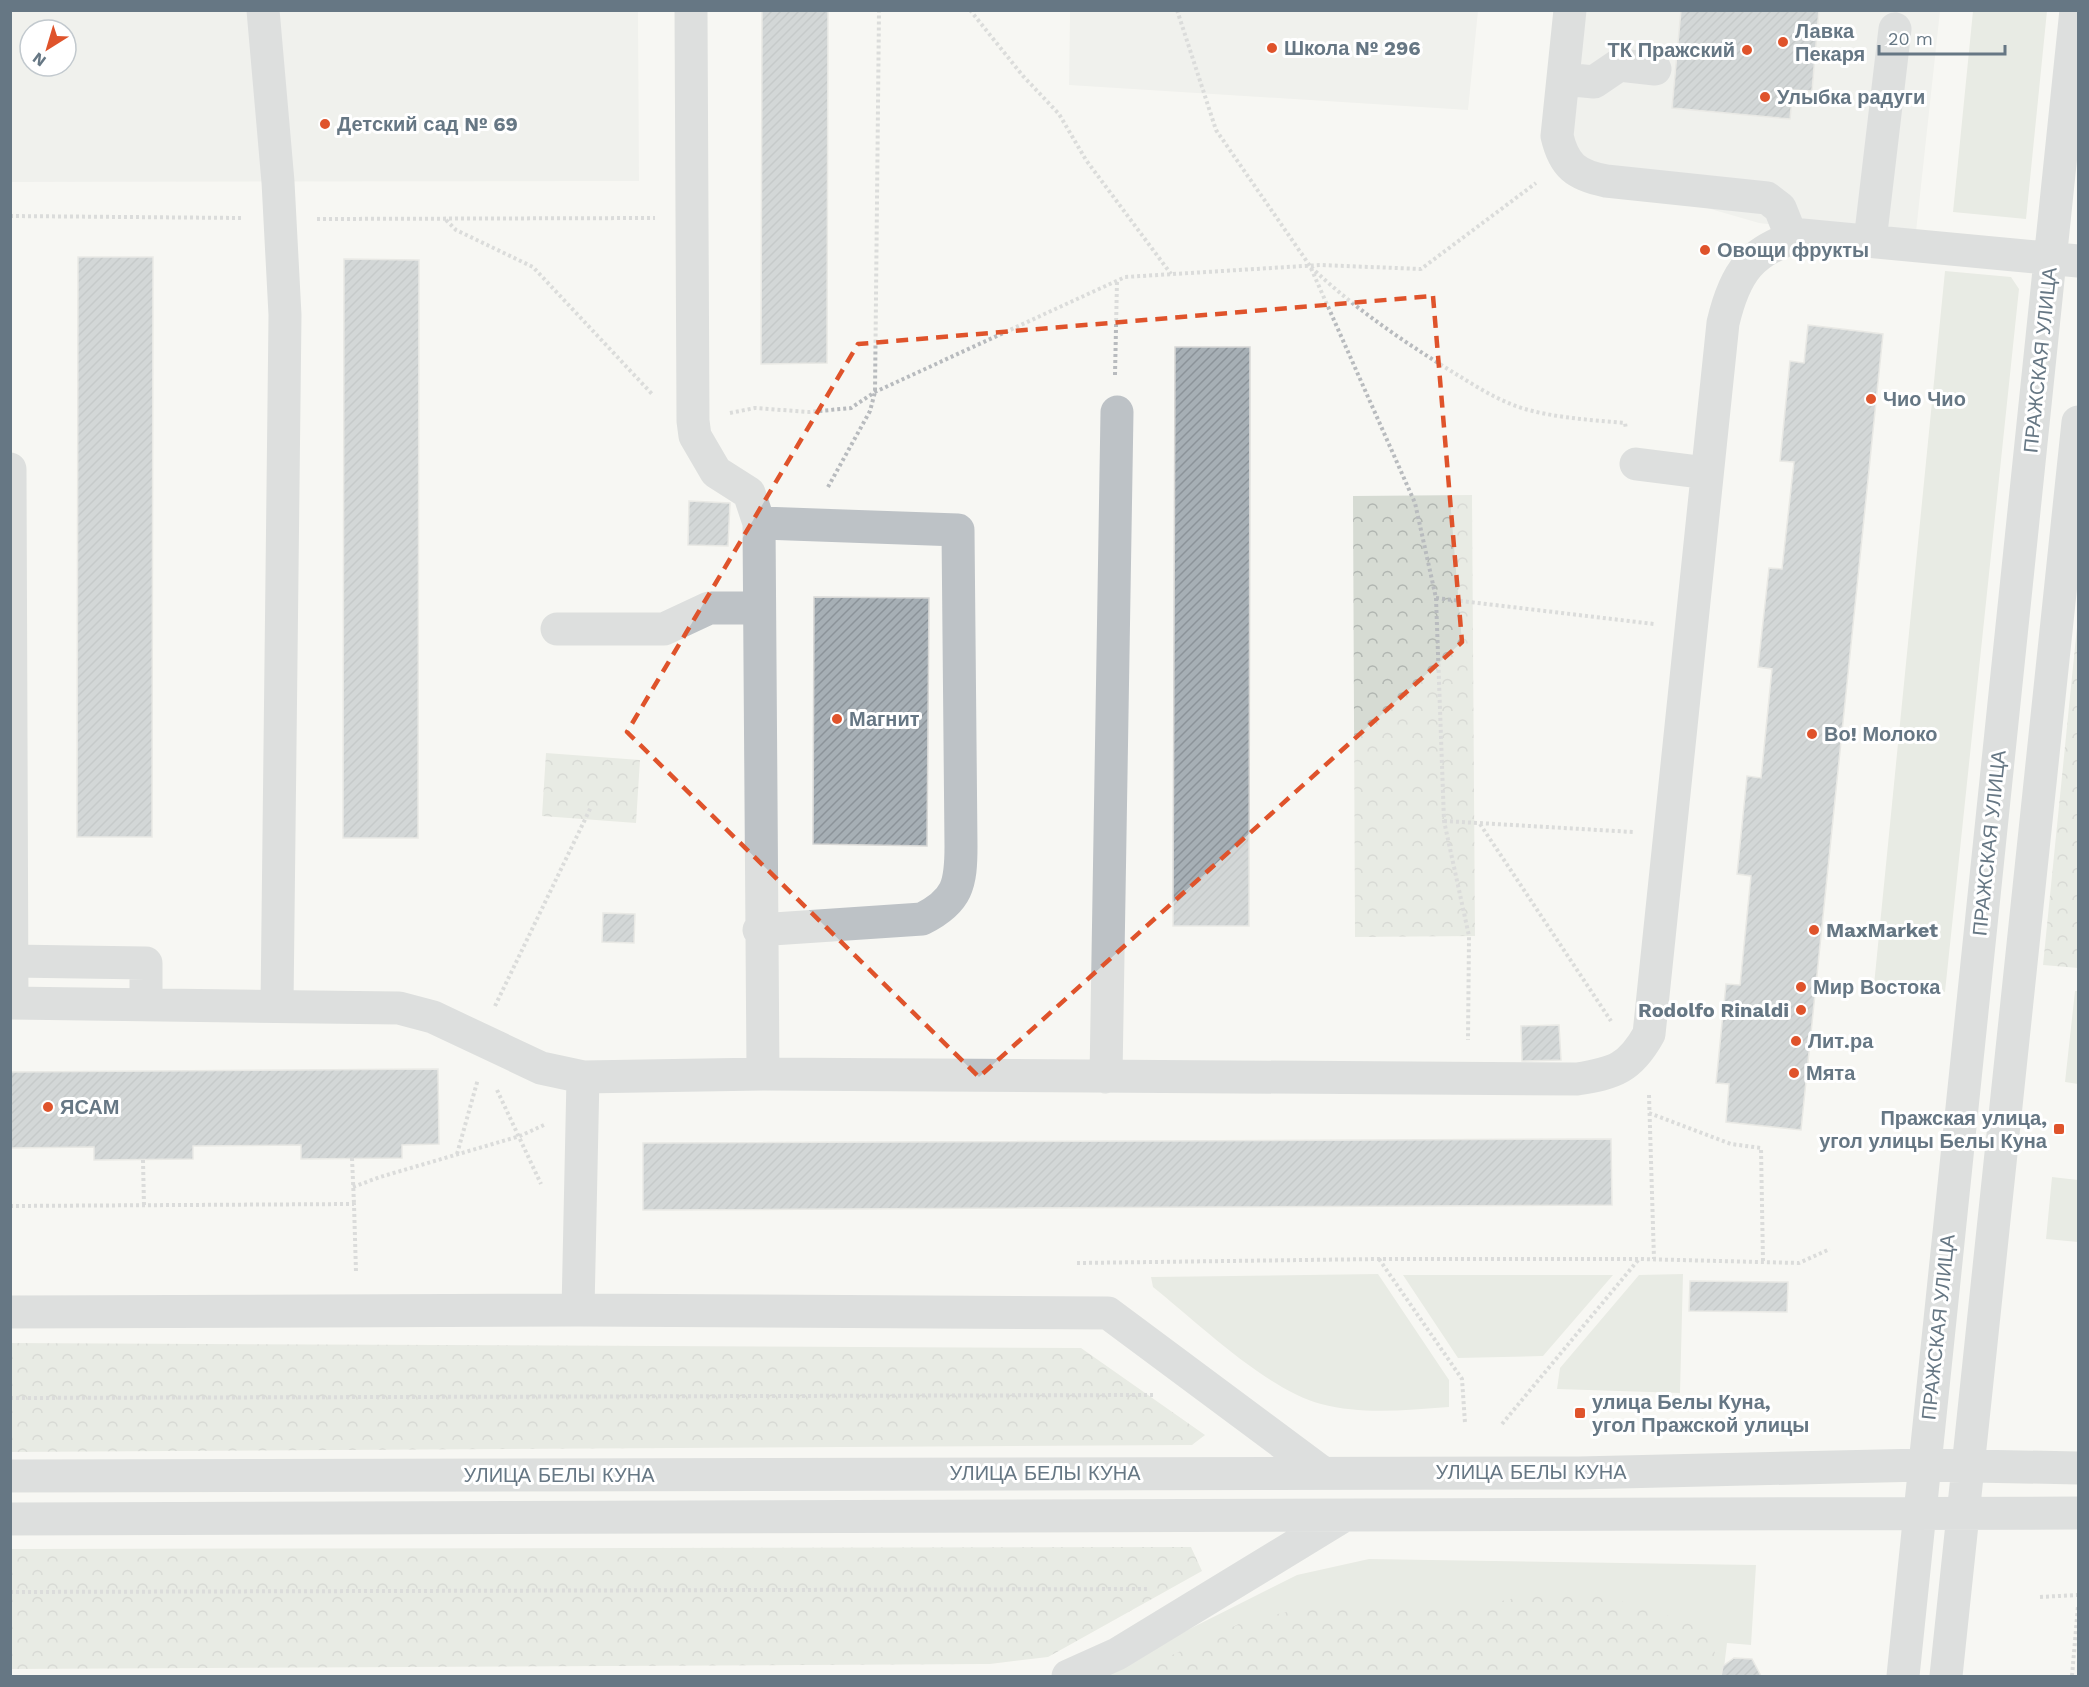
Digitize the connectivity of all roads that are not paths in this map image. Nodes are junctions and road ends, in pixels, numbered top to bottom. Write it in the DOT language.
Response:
graph roads {
  1 [pos="263,10"];
  2 [pos="691,10"];
  3 [pos="1570,10"];
  4 [pos="2076,10"];
  5 [pos="1895,29"];
  6 [pos="1655,69"];
  7 [pos="1563,79"];
  8 [pos="1792,238"];
  9 [pos="1870,241"];
  10 [pos="2065,260"];
  11 [pos="1117,412"];
  12 [pos="2079,422"];
  13 [pos="1636,464"];
  14 [pos="10,469"];
  15 [pos="1707,473"];
  16 [pos="759,523"];
  17 [pos="759,608"];
  18 [pos="557,629"];
  19 [pos="759,930"];
  20 [pos="12,961"];
  21 [pos="11,1003"];
  22 [pos="146,1005"];
  23 [pos="277,1006"];
  24 [pos="762,1074"];
  25 [pos="1106,1077"];
  26 [pos="582,1088"];
  27 [pos="578,1310"];
  28 [pos="10,1311"];
  29 [pos="1924,1465"];
  30 [pos="1967,1466"];
  31 [pos="2079,1468"];
  32 [pos="1323,1473"];
  33 [pos="10,1476"];
  34 [pos="2079,1513"];
  35 [pos="1919,1514"];
  36 [pos="1961,1515"];
  37 [pos="1342,1517"];
  38 [pos="10,1519"];
  39 [pos="1068,1677"];
  40 [pos="1903,1677"];
  41 [pos="1946,1677"];
  1 -- 23 [label="street"];
  2 -- 16 [label="street"];
  3 -- 7 [label="street"];
  4 -- 10 [label="street, ПРАЖСКАЯ УЛИЦА"];
  5 -- 9 [label="street"];
  6 -- 7 [label="street"];
  7 -- 8 [label="street"];
  8 -- 9 [label="street"];
  8 -- 15 [label="street"];
  9 -- 10 [label="street"];
  10 -- 29 [label="street, ПРАЖСКАЯ УЛИЦА"];
  11 -- 25 [label="street"];
  12 -- 30 [label="street"];
  13 -- 15 [label="street"];
  14 -- 20 [label="street"];
  15 -- 25 [label="street"];
  16 -- 17 [label="street"];
  16 -- 19 [label="street"];
  17 -- 18 [label="street"];
  17 -- 19 [label="street"];
  19 -- 24 [label="street"];
  20 -- 21 [label="street"];
  20 -- 22 [label="street"];
  21 -- 22 [label="street"];
  22 -- 23 [label="street"];
  23 -- 26 [label="street"];
  24 -- 25 [label="street"];
  24 -- 26 [label="street"];
  26 -- 27 [label="street"];
  27 -- 28 [label="street"];
  27 -- 32 [label="street"];
  29 -- 30 [label="street, УЛИЦА БЕЛЫ КУНА"];
  29 -- 32 [label="street, УЛИЦА БЕЛЫ КУНА"];
  29 -- 35 [label="street, ПРАЖСКАЯ УЛИЦА"];
  30 -- 31 [label="street, УЛИЦА БЕЛЫ КУНА"];
  30 -- 36 [label="street"];
  32 -- 33 [label="street, УЛИЦА БЕЛЫ КУНА"];
  34 -- 36 [label="street"];
  35 -- 36 [label="street"];
  35 -- 37 [label="street"];
  35 -- 40 [label="street, ПРАЖСКАЯ УЛИЦА"];
  36 -- 41 [label="street"];
  37 -- 38 [label="street"];
  37 -- 39 [label="street"];
}
